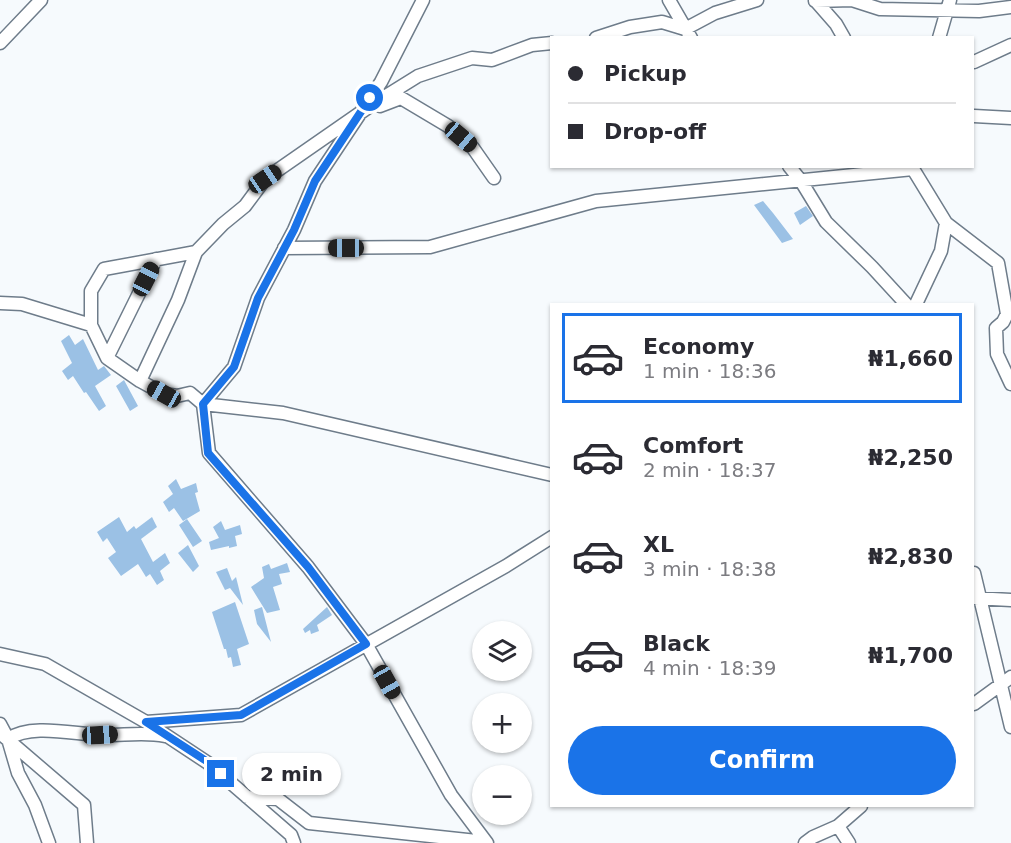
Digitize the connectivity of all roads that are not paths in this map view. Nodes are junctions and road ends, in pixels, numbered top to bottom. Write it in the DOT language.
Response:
graph roads {
  1 [pos="41,0"];
  2 [pos="423,0"];
  3 [pos="669,0"];
  4 [pos="757,0"];
  5 [pos="815,1"];
  6 [pos="949,5"];
  7 [pos="1011,7"];
  8 [pos="688,33"];
  9 [pos="602,36"];
  10 [pos="843,36"];
  11 [pos="940,36"];
  12 [pos="0,43"];
  13 [pos="550,43"];
  14 [pos="1011,45"];
  15 [pos="974,62"];
  16 [pos="360,114"];
  17 [pos="974,116"];
  18 [pos="1011,118"];
  19 [pos="791,168"];
  20 [pos="913,168"];
  21 [pos="494,178"];
  22 [pos="801,181"];
  23 [pos="946,223"];
  24 [pos="284,248"];
  25 [pos="196,252"];
  26 [pos="156,260"];
  27 [pos="0,303"];
  28 [pos="905,303"];
  29 [pos="916,303"];
  30 [pos="1009,313"];
  31 [pos="91,325"];
  32 [pos="107,358"];
  33 [pos="140,381"];
  34 [pos="1011,384"];
  35 [pos="203,404"];
  36 [pos="550,475"];
  37 [pos="550,538"];
  38 [pos="974,573"];
  39 [pos="976,598"];
  40 [pos="1011,600"];
  41 [pos="366,644"];
  42 [pos="0,654"];
  43 [pos="1011,677"];
  44 [pos="999,685"];
  45 [pos="974,704"];
  46 [pos="146,722"];
  47 [pos="0,724"];
  48 [pos="1011,727"];
  49 [pos="4,736"];
  50 [pos="174,741"];
  51 [pos="247,797"];
  52 [pos="860,807"];
  53 [pos="838,826"];
  54 [pos="487,842"];
  55 [pos="49,843"];
  56 [pos="87,843"];
  57 [pos="294,843"];
  58 [pos="806,843"];
  59 [pos="849,843"];
  1 -- 12 [label="street"];
  2 -- 16 [label="street"];
  3 -- 8 [label="street"];
  4 -- 8 [label="street"];
  5 -- 6 [label="street"];
  5 -- 10 [label="street"];
  6 -- 7 [label="street"];
  6 -- 11 [label="street"];
  8 -- 9 [label="street"];
  13 -- 16 [label="street"];
  14 -- 15 [label="street"];
  16 -- 21 [label="street"];
  16 -- 24 [label="street"];
  16 -- 25 [label="street"];
  17 -- 18 [label="street"];
  19 -- 22 [label="street"];
  20 -- 22 [label="street"];
  20 -- 23 [label="street"];
  22 -- 24 [label="street"];
  22 -- 28 [label="street"];
  23 -- 29 [label="street"];
  23 -- 30 [label="street"];
  24 -- 35 [label="street"];
  25 -- 26 [label="street"];
  25 -- 33 [label="street"];
  26 -- 31 [label="street"];
  26 -- 32 [label="street"];
  27 -- 31 [label="street"];
  30 -- 34 [label="street"];
  31 -- 32 [label="street"];
  32 -- 33 [label="street"];
  33 -- 35 [label="street"];
  35 -- 36 [label="street"];
  35 -- 41 [label="street"];
  37 -- 41 [label="street"];
  38 -- 39 [label="street"];
  39 -- 40 [label="street"];
  39 -- 44 [label="street"];
  41 -- 46 [label="street"];
  41 -- 54 [label="street"];
  42 -- 46 [label="street"];
  43 -- 44 [label="street"];
  44 -- 45 [label="street"];
  44 -- 48 [label="street"];
  46 -- 50 [label="street"];
  47 -- 49 [label="street"];
  49 -- 50 [label="street"];
  49 -- 55 [label="street"];
  49 -- 56 [label="street"];
  50 -- 51 [label="street"];
  51 -- 54 [label="street"];
  51 -- 57 [label="street"];
  52 -- 53 [label="street"];
  53 -- 58 [label="street"];
  53 -- 59 [label="street"];
}
